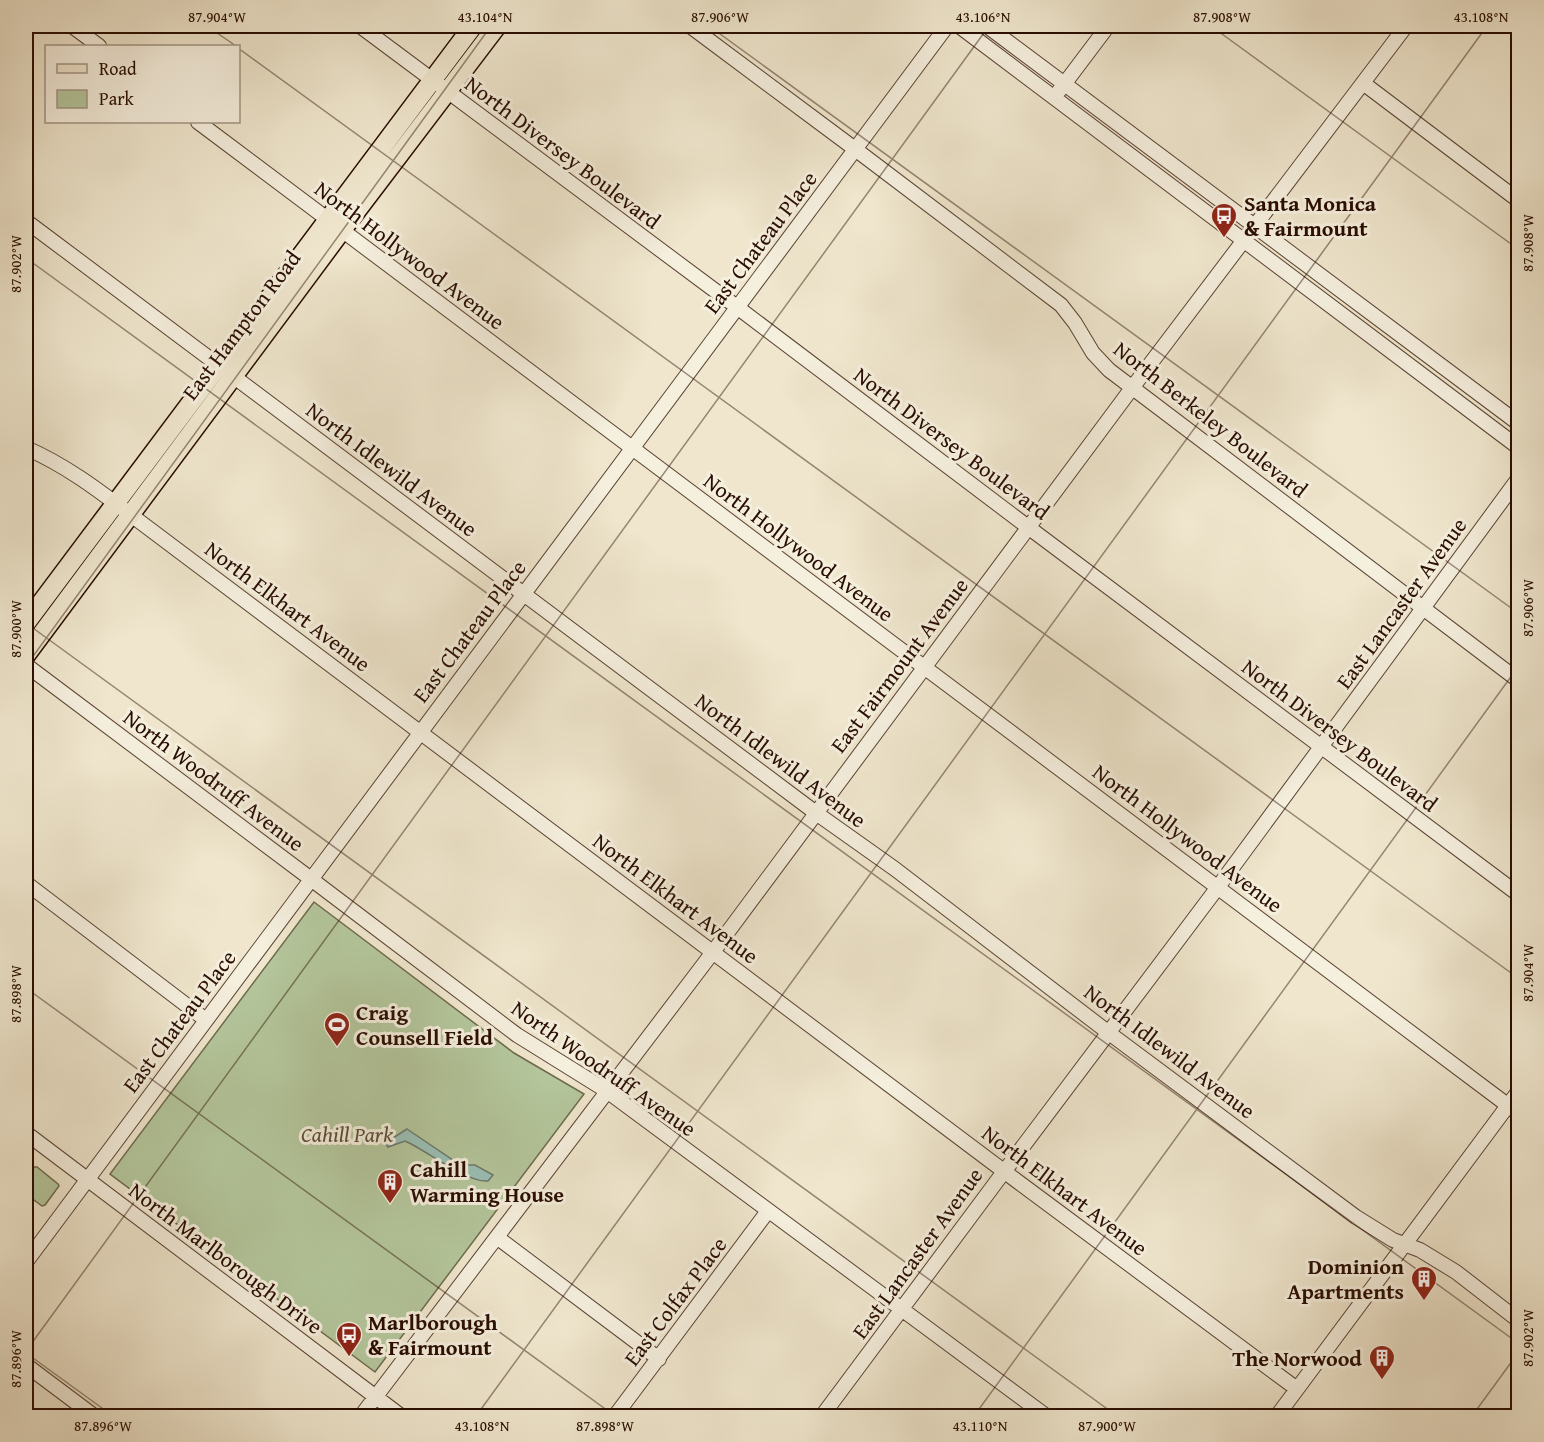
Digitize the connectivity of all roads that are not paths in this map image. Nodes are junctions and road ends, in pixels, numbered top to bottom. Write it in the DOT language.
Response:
graph roads {
  1 [pos="72,26"];
  2 [pos="360,26"];
  3 [pos="473,26"];
  4 [pos="497,26"];
  5 [pos="690,26"];
  6 [pos="947,26"];
  7 [pos="959,26"];
  8 [pos="987,26"];
  9 [pos="1108,26"];
  10 [pos="1406,26"];
  11 [pos="98,45"];
  12 [pos="432,80"];
  13 [pos="1363,83"];
  14 [pos="1065,84"];
  15 [pos="447,92"];
  16 [pos="1054,98"];
  17 [pos="199,123"];
  18 [pos="855,149"];
  19 [pos="1518,200"];
  20 [pos="26,221"];
  21 [pos="335,225"];
  22 [pos="1255,225"];
  23 [pos="1243,240"];
  24 [pos="737,307"];
  25 [pos="226,370"];
  26 [pos="1132,388"];
  27 [pos="1518,423"];
  28 [pos="633,447"];
  29 [pos="1518,447"];
  30 [pos="26,448"];
  31 [pos="1518,479"];
  32 [pos="116,503"];
  33 [pos="131,514"];
  34 [pos="1028,527"];
  35 [pos="524,594"];
  36 [pos="1422,609"];
  37 [pos="26,623"];
  38 [pos="26,655"];
  39 [pos="26,665"];
  40 [pos="924,667"];
  41 [pos="1518,680"];
  42 [pos="420,732"];
  43 [pos="1321,747"];
  44 [pos="816,813"];
  45 [pos="311,879"];
  46 [pos="26,883"];
  47 [pos="1218,887"];
  48 [pos="1518,894"];
  49 [pos="713,952"];
  50 [pos="206,1020"];
  51 [pos="1109,1033"];
  52 [pos="607,1091"];
  53 [pos="1518,1092"];
  54 [pos="1514,1109"];
  55 [pos="26,1134"];
  56 [pos="1004,1171"];
  57 [pos="87,1179"];
  58 [pos="768,1211"];
  59 [pos="498,1238"];
  60 [pos="1405,1245"];
  61 [pos="26,1262"];
  62 [pos="902,1310"];
  63 [pos="1518,1320"];
  64 [pos="658,1359"];
  65 [pos="26,1365"];
  66 [pos="1298,1389"];
  67 [pos="375,1397"];
  68 [pos="94,1416"];
  69 [pos="361,1416"];
  70 [pos="401,1416"];
  71 [pos="615,1416"];
  72 [pos="822,1416"];
  73 [pos="1046,1416"];
  74 [pos="1277,1416"];
  1 -- 11 [label="street"];
  2 -- 12 [label="street, North Diversey Boulevard"];
  3 -- 12 [label="main road, East Hampton Road"];
  4 -- 15 [label="main road, East Hampton Road"];
  5 -- 18 [label="street, North Berkeley Boulevard"];
  6 -- 18 [label="street, East Chateau Place"];
  7 -- 16 [label="street"];
  8 -- 14 [label="street"];
  9 -- 14 [label="street"];
  10 -- 13 [label="street, East Fairmount Avenue"];
  12 -- 15 [label="street, North Diversey Boulevard"];
  12 -- 21 [label="main road, East Hampton Road"];
  13 -- 19 [label="street"];
  13 -- 22 [label="street, East Fairmount Avenue"];
  14 -- 16 [label="street"];
  14 -- 22 [label="street"];
  15 -- 21 [label="main road, East Hampton Road"];
  15 -- 24 [label="street, North Diversey Boulevard"];
  16 -- 23 [label="street"];
  17 -- 21 [label="street, North Hollywood Avenue"];
  18 -- 24 [label="street, East Chateau Place"];
  18 -- 26 [label="street, North Berkeley Boulevard"];
  20 -- 25 [label="street, North Idlewild Avenue"];
  21 -- 25 [label="main road, East Hampton Road"];
  21 -- 28 [label="street, North Hollywood Avenue"];
  22 -- 23 [label="street, East Fairmount Avenue"];
  22 -- 27 [label="street"];
  23 -- 26 [label="street, East Fairmount Avenue"];
  23 -- 29 [label="street"];
  24 -- 28 [label="street, East Chateau Place"];
  24 -- 34 [label="street, North Diversey Boulevard"];
  25 -- 32 [label="main road, East Hampton Road"];
  25 -- 33 [label="main road, East Hampton Road"];
  25 -- 35 [label="street, North Idlewild Avenue"];
  26 -- 34 [label="street, East Fairmount Avenue"];
  26 -- 36 [label="street, North Berkeley Boulevard"];
  28 -- 35 [label="street, East Chateau Place"];
  28 -- 40 [label="street, North Hollywood Avenue"];
  30 -- 32 [label="street, North Elkhart Avenue"];
  31 -- 36 [label="street, East Lancaster Avenue"];
  32 -- 33 [label="street, North Elkhart Avenue"];
  32 -- 37 [label="main road, East Hampton Road"];
  33 -- 38 [label="main road, East Hampton Road"];
  33 -- 42 [label="street, North Elkhart Avenue"];
  34 -- 40 [label="street, East Fairmount Avenue"];
  34 -- 43 [label="street, North Diversey Boulevard"];
  35 -- 42 [label="street, East Chateau Place"];
  35 -- 44 [label="street, North Idlewild Avenue"];
  36 -- 41 [label="street, North Berkeley Boulevard"];
  36 -- 43 [label="street, East Lancaster Avenue"];
  39 -- 45 [label="street, North Woodruff Avenue"];
  40 -- 44 [label="street, East Fairmount Avenue"];
  40 -- 47 [label="street, North Hollywood Avenue"];
  42 -- 45 [label="street, East Chateau Place"];
  42 -- 49 [label="street, North Elkhart Avenue"];
  43 -- 47 [label="street, East Lancaster Avenue"];
  43 -- 48 [label="street, North Diversey Boulevard"];
  44 -- 49 [label="street, East Fairmount Avenue"];
  44 -- 51 [label="street, North Idlewild Avenue"];
  45 -- 50 [label="street, East Chateau Place"];
  45 -- 52 [label="street, North Woodruff Avenue"];
  46 -- 50 [label="street"];
  47 -- 51 [label="street, East Lancaster Avenue"];
  47 -- 54 [label="street, North Hollywood Avenue"];
  49 -- 52 [label="street, East Fairmount Avenue"];
  49 -- 56 [label="street, North Elkhart Avenue"];
  50 -- 57 [label="street, East Chateau Place"];
  51 -- 56 [label="street, East Lancaster Avenue"];
  51 -- 60 [label="street, North Idlewild Avenue"];
  52 -- 58 [label="street, North Woodruff Avenue"];
  52 -- 59 [label="street, East Fairmount Avenue"];
  53 -- 54 [label="street"];
  54 -- 60 [label="street"];
  55 -- 57 [label="street, North Marlborough Drive"];
  56 -- 62 [label="street, East Lancaster Avenue"];
  56 -- 66 [label="street, North Elkhart Avenue"];
  57 -- 61 [label="street, East Chateau Place"];
  57 -- 67 [label="street, North Marlborough Drive"];
  58 -- 62 [label="street, North Woodruff Avenue"];
  58 -- 64 [label="street, East Colfax Place"];
  59 -- 64 [label="street"];
  59 -- 67 [label="street, East Fairmount Avenue"];
  60 -- 63 [label="street, North Idlewild Avenue"];
  60 -- 66 [label="street"];
  62 -- 72 [label="street, East Lancaster Avenue"];
  62 -- 73 [label="street, North Woodruff Avenue"];
  64 -- 71 [label="street, East Colfax Place"];
  65 -- 68 [label="street"];
  66 -- 74 [label="street"];
  67 -- 69 [label="street, East Fairmount Avenue"];
  67 -- 70 [label="street, North Marlborough Drive"];
}
